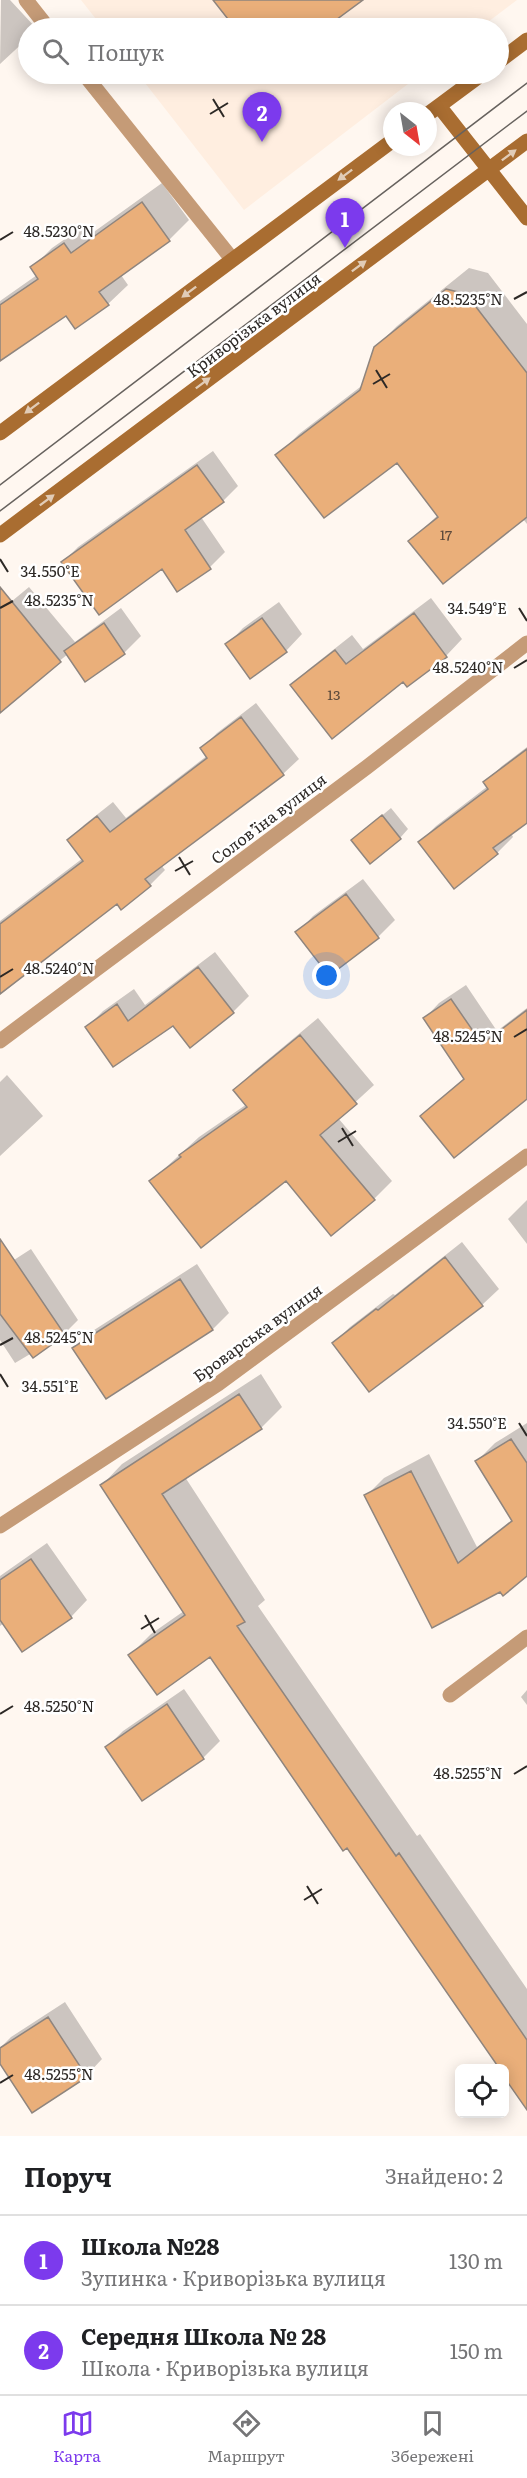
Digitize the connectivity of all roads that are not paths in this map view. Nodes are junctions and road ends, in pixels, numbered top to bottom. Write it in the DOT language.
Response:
graph roads {
  1 [pos="26,0"];
  2 [pos="40,18"];
  3 [pos="527,40"];
  4 [pos="509,54"];
  5 [pos="92,84"];
  6 [pos="468,84"];
  7 [pos="437,107"];
  8 [pos="437,114"];
  9 [pos="527,141"];
  10 [pos="383,148"];
  11 [pos="490,169"];
  12 [pos="527,218"];
  13 [pos="232,259"];
  14 [pos="0,433"];
  15 [pos="0,535"];
  16 [pos="527,643"];
  17 [pos="0,1041"];
  18 [pos="527,1156"];
  19 [pos="0,1526"];
  20 [pos="527,1637"];
  21 [pos="450,1695"];
  1 -- 2 [label="street"];
  3 -- 4 [label="main road"];
  5 -- 13 [label="street"];
  6 -- 7 [label="main road"];
  8 -- 11 [label="main road"];
  11 -- 9 [label="main road, Криворізька вулиця, one-way"];
  10 -- 13 [label="main road, one-way"];
  11 -- 12 [label="main road"];
  15 -- 11 [label="main road, Криворізька вулиця, one-way"];
  13 -- 14 [label="main road, one-way"];
  16 -- 17 [label="street, Соловʼїна вулиця"];
  18 -- 19 [label="street, Броварська вулиця"];
  20 -- 21 [label="street"];
}
